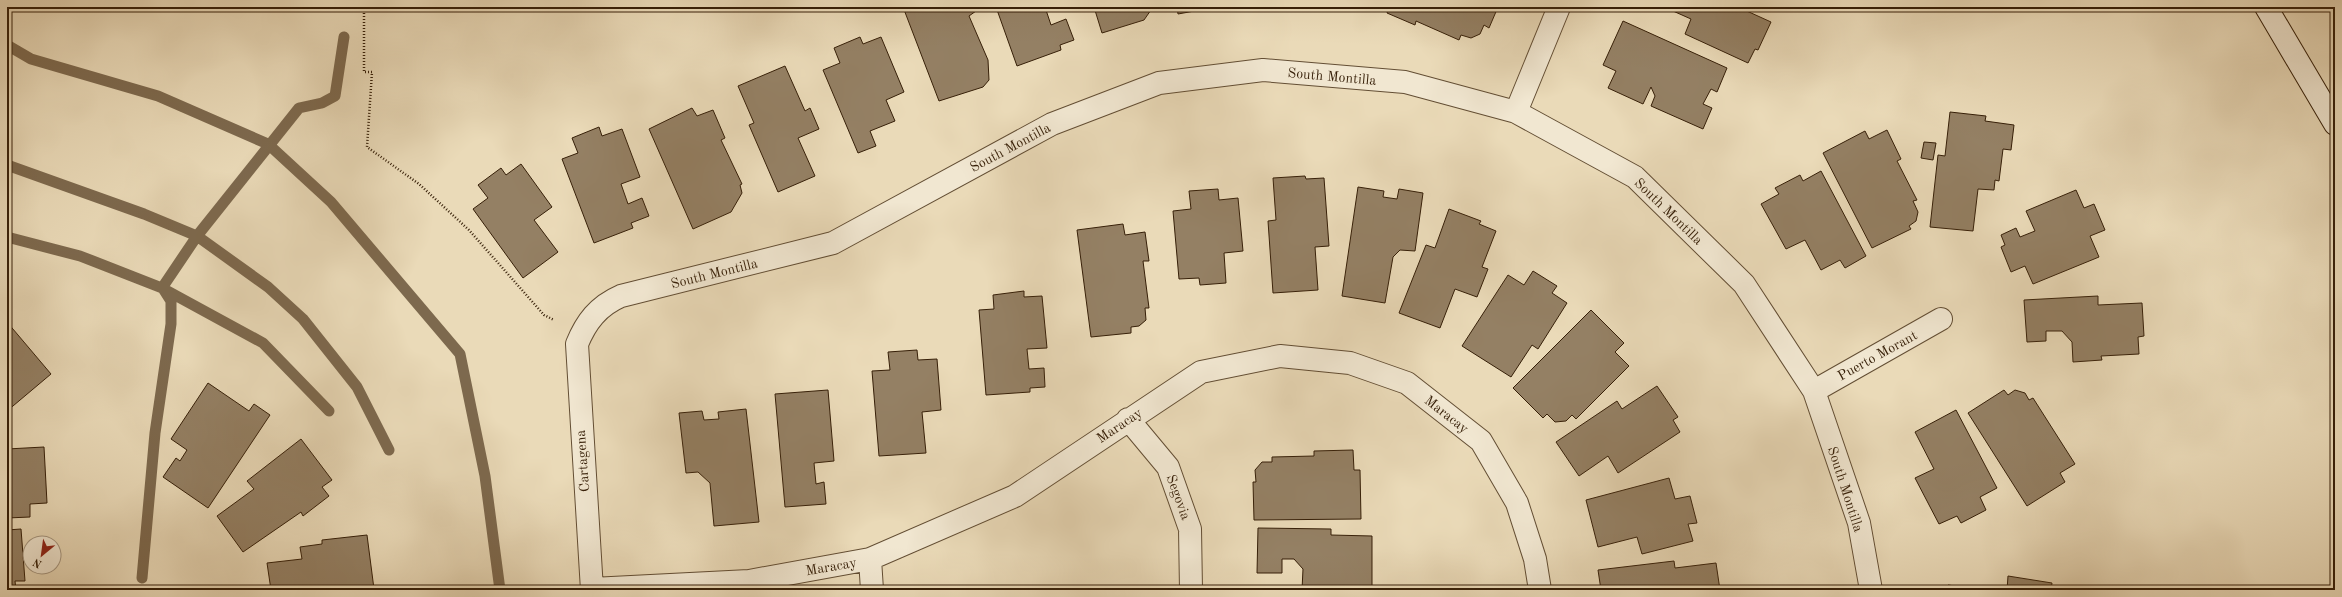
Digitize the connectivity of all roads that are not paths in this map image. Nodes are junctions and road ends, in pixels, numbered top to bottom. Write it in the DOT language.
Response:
graph roads {
  1 [pos="1559,7"];
  2 [pos="2266,7"];
  3 [pos="1516,112"];
  4 [pos="2335,124"];
  5 [pos="1941,319"];
  6 [pos="581,334"];
  7 [pos="1814,391"];
  8 [pos="1128,419"];
  9 [pos="870,559"];
  10 [pos="592,590"];
  11 [pos="872,590"];
  12 [pos="1192,590"];
  13 [pos="1540,590"];
  14 [pos="1871,590"];
  1 -- 3 [label="street"];
  2 -- 4 [label="street"];
  3 -- 6 [label="street, South Montilla"];
  3 -- 7 [label="street, South Montilla"];
  5 -- 7 [label="street, Puerto Morant"];
  6 -- 10 [label="street, Cartagena"];
  7 -- 14 [label="street, South Montilla"];
  8 -- 9 [label="street, Maracay"];
  8 -- 12 [label="street, Segovia"];
  8 -- 13 [label="street, Maracay"];
  9 -- 10 [label="street, Maracay"];
  9 -- 11 [label="street"];
}
